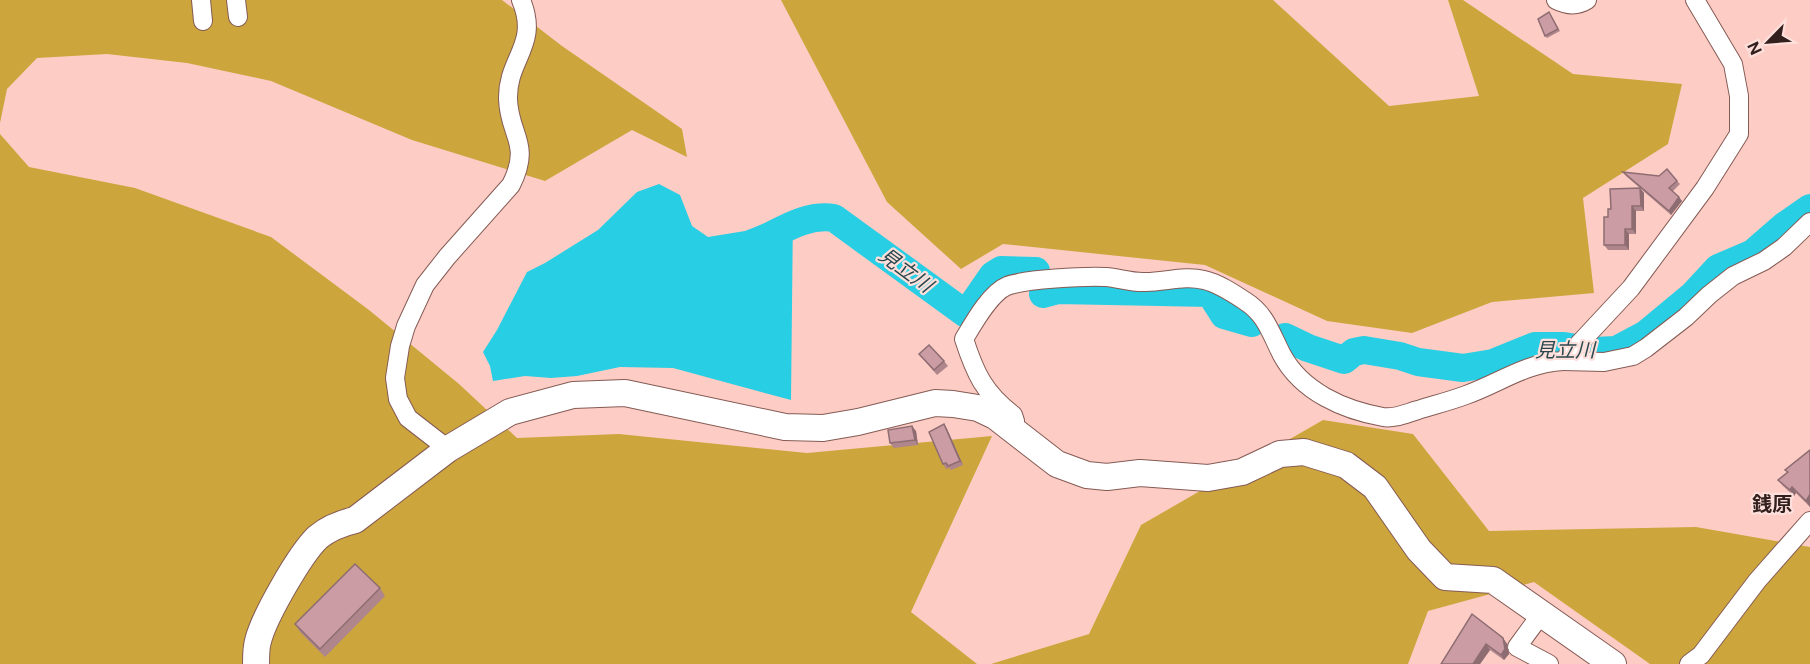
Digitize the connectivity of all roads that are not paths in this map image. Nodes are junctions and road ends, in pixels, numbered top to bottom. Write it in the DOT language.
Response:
graph roads {
  1 [pos="201,0"];
  2 [pos="521,0"];
  3 [pos="1556,0"];
  4 [pos="1587,0"];
  5 [pos="1695,0"];
  6 [pos="203,21"];
  7 [pos="1810,222"];
  8 [pos="1571,352"];
  9 [pos="1018,434"];
  10 [pos="448,449"];
  11 [pos="1810,521"];
  12 [pos="1542,613"];
  13 [pos="1604,662"];
  14 [pos="256,664"];
  15 [pos="1549,664"];
  16 [pos="1689,664"];
  1 -- 6 [label="street"];
  2 -- 10 [label="street"];
  3 -- 4 [label="street"];
  5 -- 8 [label="street"];
  7 -- 8 [label="street"];
  8 -- 9 [label="street"];
  9 -- 10 [label="street"];
  9 -- 12 [label="street"];
  10 -- 14 [label="street"];
  11 -- 16 [label="street"];
  12 -- 13 [label="street"];
  12 -- 15 [label="street"];
}
